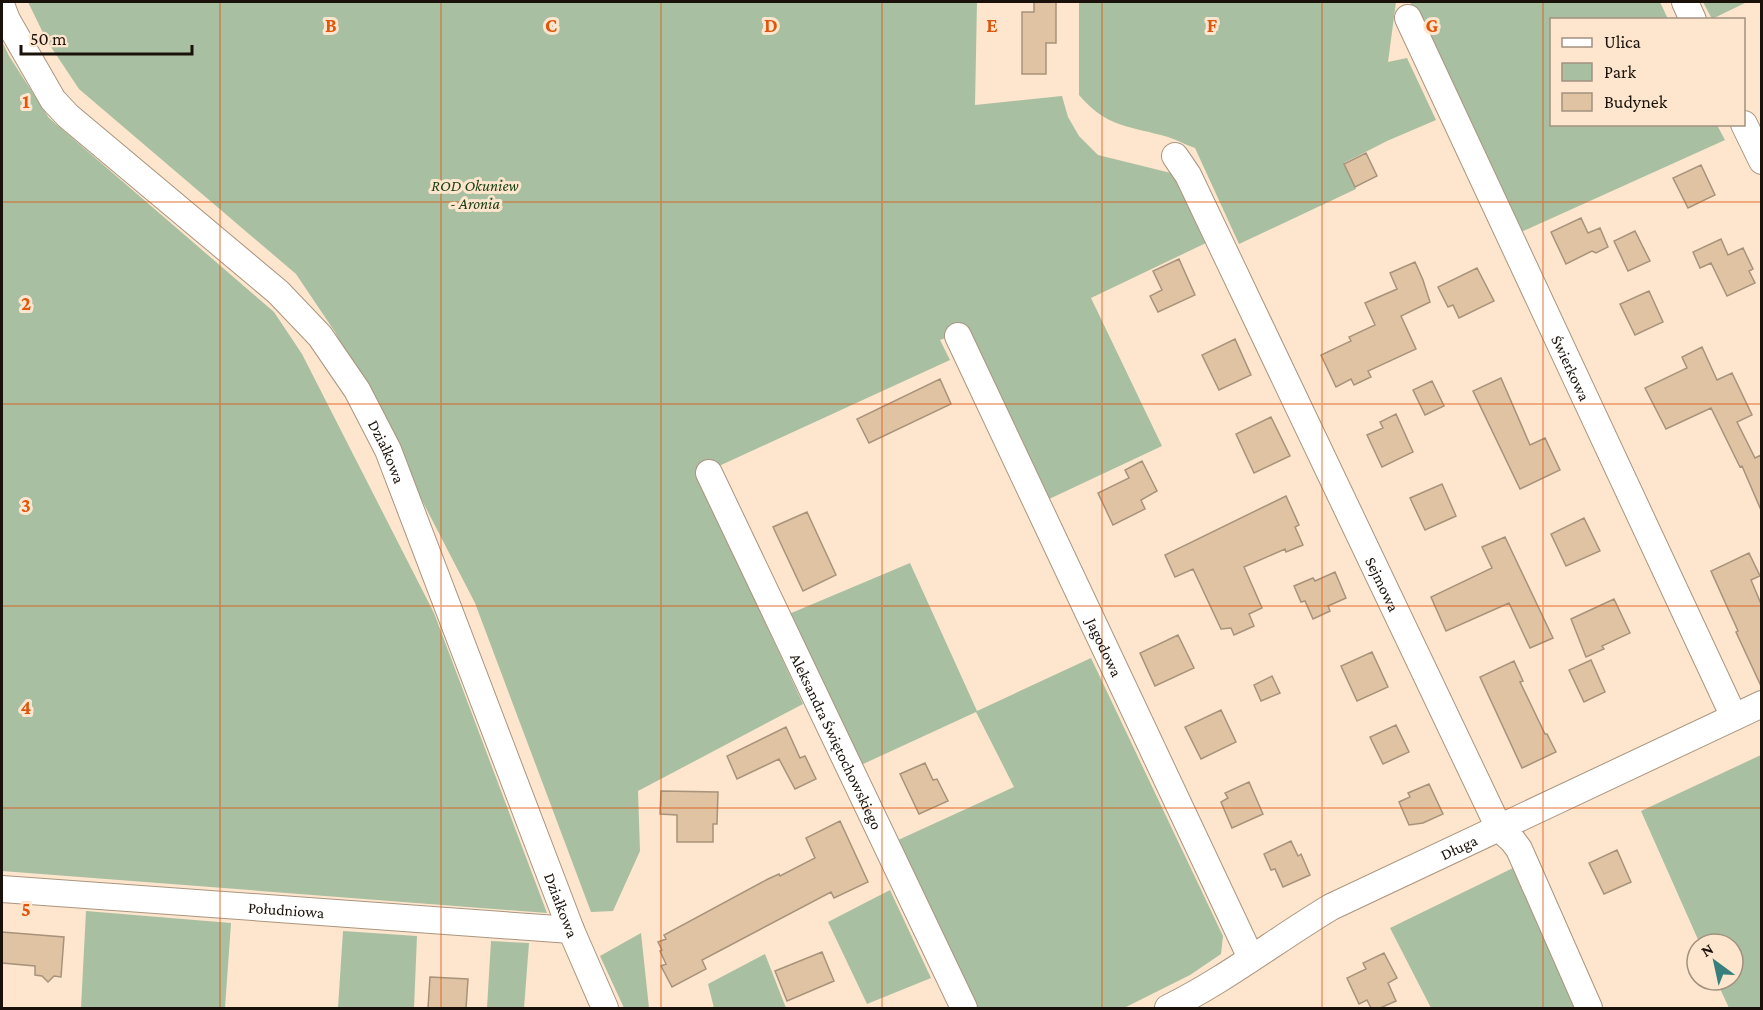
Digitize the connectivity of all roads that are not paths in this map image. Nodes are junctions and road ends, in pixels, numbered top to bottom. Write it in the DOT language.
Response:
graph roads {
  1 [pos="1685,2"];
  2 [pos="2,7"];
  3 [pos="1408,18"];
  4 [pos="1692,18"];
  5 [pos="1744,126"];
  6 [pos="1175,156"];
  7 [pos="1761,161"];
  8 [pos="958,336"];
  9 [pos="709,473"];
  10 [pos="1761,704"];
  11 [pos="1734,717"];
  12 [pos="1499,828"];
  13 [pos="2,889"];
  14 [pos="571,930"];
  15 [pos="1251,958"];
  16 [pos="605,1008"];
  17 [pos="964,1008"];
  18 [pos="1168,1008"];
  19 [pos="1589,1008"];
  1 -- 4 [label="street"];
  2 -- 14 [label="street, Działkowa"];
  3 -- 11 [label="street, Świerkowa"];
  5 -- 7 [label="street"];
  6 -- 12 [label="street, Sejmowa"];
  8 -- 15 [label="street, Jagodowa"];
  9 -- 17 [label="street, Aleksandra Świętochowskiego"];
  10 -- 11 [label="street, Długa"];
  11 -- 12 [label="street, Długa"];
  12 -- 15 [label="street, Długa"];
  12 -- 19 [label="street, Sejmowa"];
  13 -- 14 [label="street, Południowa"];
  14 -- 16 [label="street, Działkowa"];
  15 -- 18 [label="street, Długa"];
}
